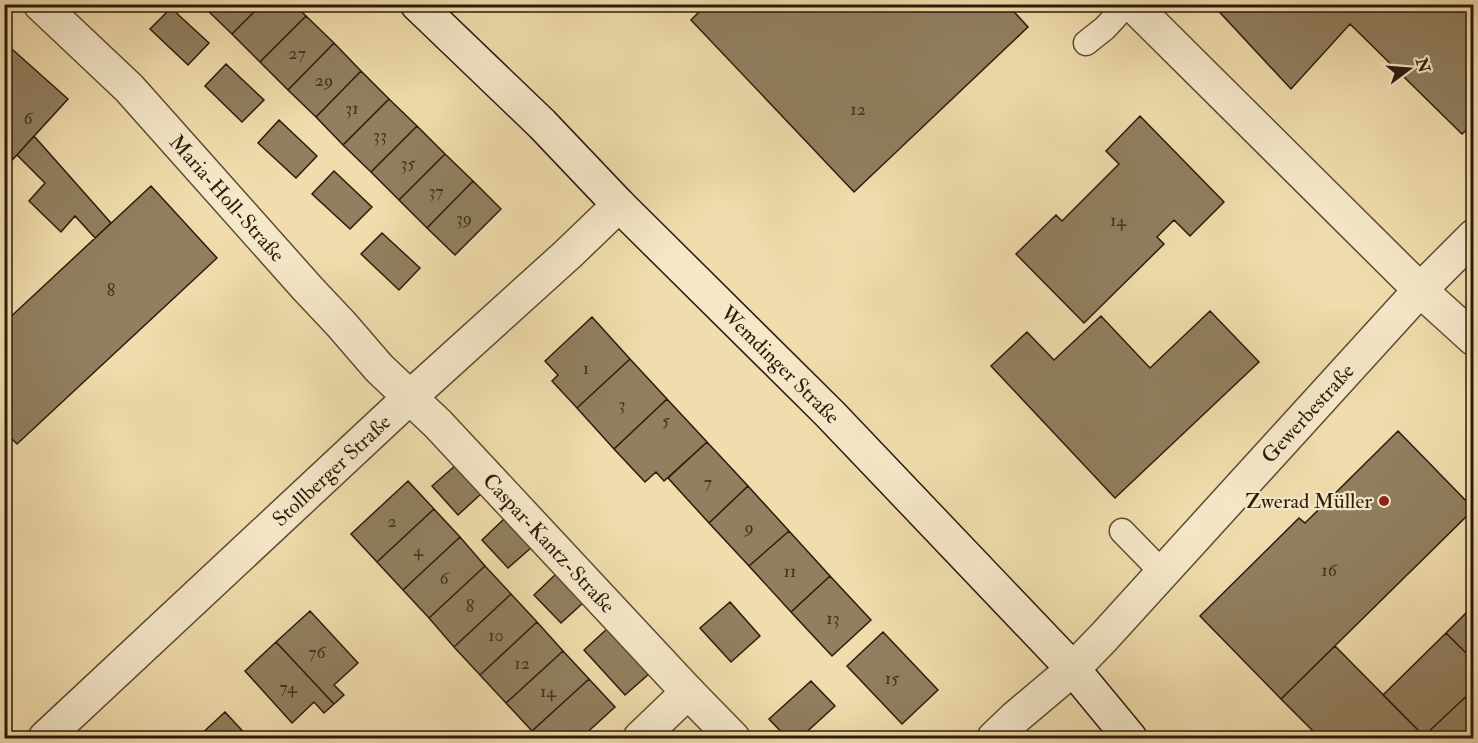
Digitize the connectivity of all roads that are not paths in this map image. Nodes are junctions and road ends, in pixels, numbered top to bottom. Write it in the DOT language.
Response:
graph roads {
  1 [pos="40,4"];
  2 [pos="417,4"];
  3 [pos="1127,4"];
  4 [pos="1131,4"];
  5 [pos="1086,44"];
  6 [pos="619,205"];
  7 [pos="1473,236"];
  8 [pos="1420,290"];
  9 [pos="1473,339"];
  10 [pos="409,398"];
  11 [pos="1122,531"];
  12 [pos="1162,572"];
  13 [pos="1073,669"];
  14 [pos="688,692"];
  15 [pos="648,737"];
  16 [pos="45,738"];
  17 [pos="733,738"];
  18 [pos="993,738"];
  19 [pos="1130,738"];
  1 -- 10 [label="street, Maria-Holl-Straße"];
  2 -- 6 [label="street, Wemdinger Straße"];
  3 -- 5 [label="lane"];
  4 -- 8 [label="street"];
  6 -- 10 [label="street, Stollberger Straße"];
  6 -- 13 [label="street, Wemdinger Straße"];
  7 -- 8 [label="street, Gewerbestraße"];
  8 -- 9 [label="street"];
  8 -- 12 [label="street, Gewerbestraße"];
  10 -- 14 [label="street, Caspar-Kantz-Straße"];
  10 -- 16 [label="street, Stollberger Straße"];
  11 -- 12 [label="lane"];
  12 -- 13 [label="street, Gewerbestraße"];
  13 -- 18 [label="street, Gewerbestraße"];
  13 -- 19 [label="street, Wemdinger Straße"];
  14 -- 15 [label="street"];
  14 -- 17 [label="street, Caspar-Kantz-Straße"];
}
